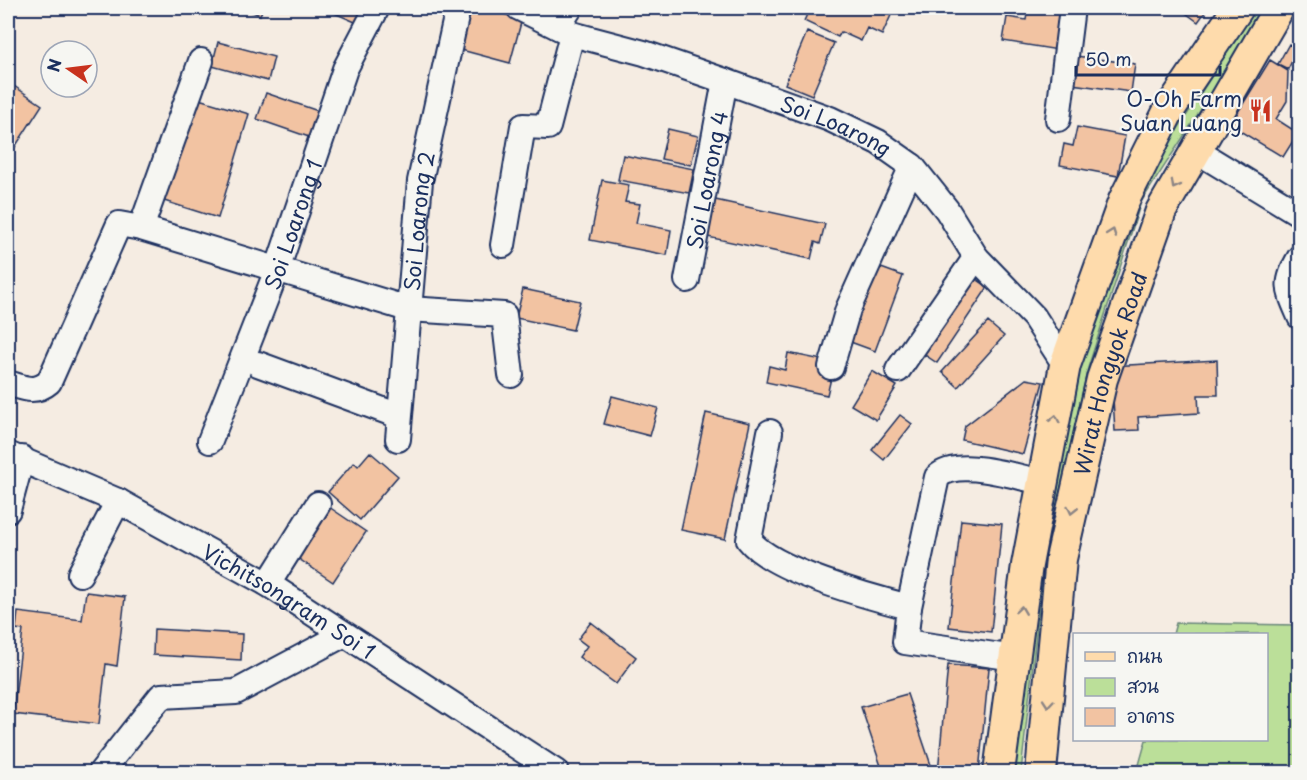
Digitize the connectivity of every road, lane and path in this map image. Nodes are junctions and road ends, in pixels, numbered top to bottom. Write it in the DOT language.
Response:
graph roads {
  1 [pos="377,8"];
  2 [pos="458,8"];
  3 [pos="519,8"];
  4 [pos="1072,8"];
  5 [pos="1238,8"];
  6 [pos="1279,8"];
  7 [pos="567,23"];
  8 [pos="201,61"];
  9 [pos="725,81"];
  10 [pos="1058,119"];
  11 [pos="1195,150"];
  12 [pos="912,166"];
  13 [pos="1299,214"];
  14 [pos="141,228"];
  15 [pos="503,245"];
  16 [pos="976,257"];
  17 [pos="1299,257"];
  18 [pos="277,270"];
  19 [pos="687,280"];
  20 [pos="408,309"];
  21 [pos="1299,317"];
  22 [pos="258,364"];
  23 [pos="1065,365"];
  24 [pos="831,367"];
  25 [pos="898,370"];
  26 [pos="511,375"];
  27 [pos="8,383"];
  28 [pos="770,432"];
  29 [pos="210,441"];
  30 [pos="15,456"];
  31 [pos="1043,482"];
  32 [pos="118,501"];
  33 [pos="318,504"];
  34 [pos="8,510"];
  35 [pos="80,574"];
  36 [pos="268,584"];
  37 [pos="909,607"];
  38 [pos="343,635"];
  39 [pos="1015,658"];
  40 [pos="101,772"];
  41 [pos="556,772"];
  42 [pos="999,772"];
  43 [pos="1041,772"];
  1 -- 18 [label="street, Soi Loarong 1"];
  2 -- 20 [label="street, Soi Loarong 2"];
  3 -- 7 [label="street, Soi Loarong"];
  4 -- 10 [label="street"];
  23 -- 5 [label="main road, Wirat Hongyok Road, one-way"];
  6 -- 11 [label="main road, Wirat Hongyok Road"];
  7 -- 9 [label="street, Soi Loarong"];
  7 -- 15 [label="street"];
  8 -- 14 [label="street"];
  9 -- 12 [label="street, Soi Loarong"];
  9 -- 19 [label="street, Soi Loarong 4"];
  11 -- 13 [label="street"];
  11 -- 43 [label="main road, Wirat Hongyok Road, one-way"];
  12 -- 16 [label="street, Soi Loarong"];
  12 -- 24 [label="street"];
  14 -- 18 [label="street"];
  14 -- 27 [label="street"];
  16 -- 23 [label="street, Soi Loarong"];
  16 -- 25 [label="street"];
  17 -- 21 [label="street"];
  18 -- 20 [label="street"];
  18 -- 29 [label="street, Soi Loarong 1"];
  20 -- 22 [label="street, Soi Loarong 2"];
  20 -- 26 [label="street"];
  31 -- 23 [label="main road, Wirat Hongyok Road, one-way"];
  28 -- 37 [label="street"];
  30 -- 32 [label="street, Vichitsongram Soi 1"];
  30 -- 34 [label="street"];
  31 -- 37 [label="street"];
  39 -- 31 [label="main road, Wirat Hongyok Road, one-way"];
  32 -- 35 [label="street"];
  32 -- 36 [label="street, Vichitsongram Soi 1"];
  33 -- 36 [label="street"];
  36 -- 38 [label="street, Vichitsongram Soi 1"];
  37 -- 39 [label="street"];
  38 -- 40 [label="street"];
  38 -- 41 [label="street, Vichitsongram Soi 1"];
  39 -- 42 [label="main road, Wirat Hongyok Road"];
}
